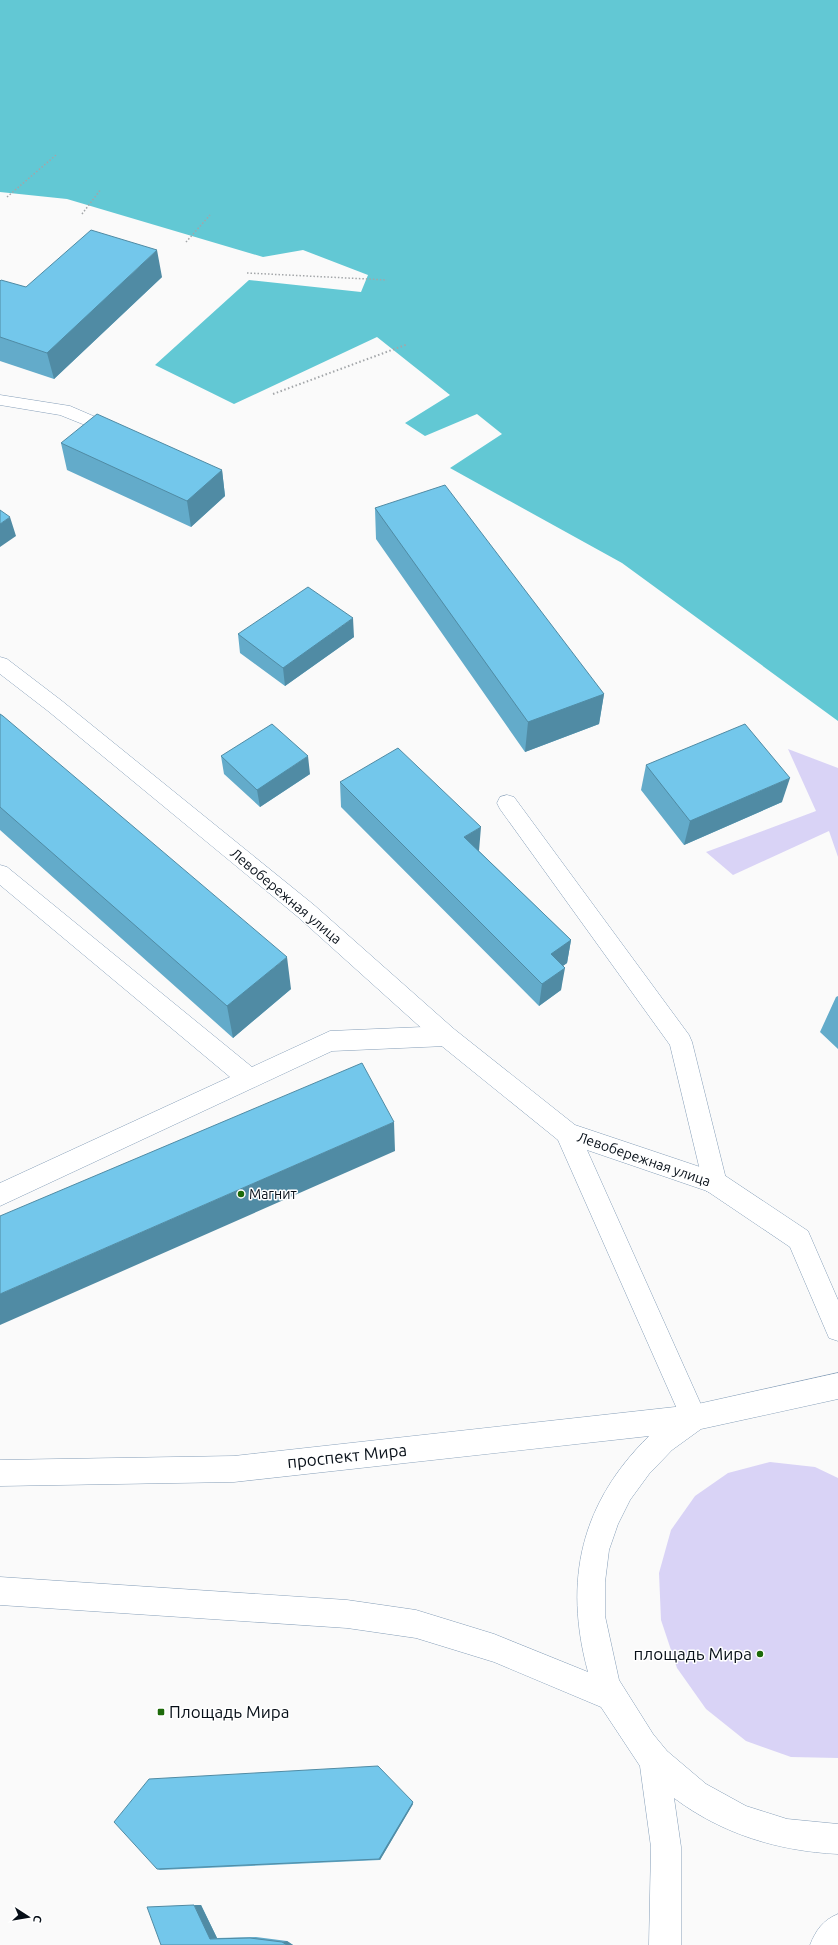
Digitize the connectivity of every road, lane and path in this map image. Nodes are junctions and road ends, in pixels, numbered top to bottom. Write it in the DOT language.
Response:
graph roads {
  1 [pos="56,155"];
  2 [pos="101,189"];
  3 [pos="7,197"];
  4 [pos="82,214"];
  5 [pos="210,215"];
  6 [pos="186,242"];
  7 [pos="247,273"];
  8 [pos="387,280"];
  9 [pos="408,344"];
  10 [pos="273,394"];
  11 [pos="0,400"];
  12 [pos="126,437"];
  13 [pos="0,664"];
  14 [pos="507,803"];
  15 [pos="0,873"];
  16 [pos="446,1036"];
  17 [pos="250,1079"];
  18 [pos="566,1133"];
  19 [pos="715,1183"];
  20 [pos="0,1195"];
  21 [pos="838,1329"];
  22 [pos="838,1386"];
  23 [pos="694,1418"];
  24 [pos="0,1473"];
  25 [pos="0,1591"];
  26 [pos="611,1696"];
  27 [pos="654,1761"];
  28 [pos="838,1840"];
  29 [pos="838,1930"];
  30 [pos="665,1945"];
  31 [pos="826,1945"];
  1 -- 3 [label="path"];
  2 -- 4 [label="path"];
  5 -- 6 [label="path"];
  7 -- 8 [label="path"];
  9 -- 10 [label="path"];
  11 -- 12 [label="main road"];
  13 -- 16 [label="main road, Левобережная улица"];
  14 -- 19 [label="main road"];
  15 -- 17 [label="main road"];
  16 -- 17 [label="main road"];
  16 -- 18 [label="main road, Левобережная улица"];
  17 -- 20 [label="main road"];
  18 -- 19 [label="main road, Левобережная улица"];
  18 -- 23 [label="main road, Левобережная улица"];
  19 -- 21 [label="main road, Левобережная улица"];
  22 -- 23 [label="main road"];
  23 -- 24 [label="main road, проспект Мира"];
  23 -- 26 [label="main road"];
  25 -- 26 [label="main road"];
  26 -- 27 [label="main road"];
  27 -- 28 [label="main road"];
  27 -- 30 [label="main road"];
  29 -- 31 [label="main road"];
}
